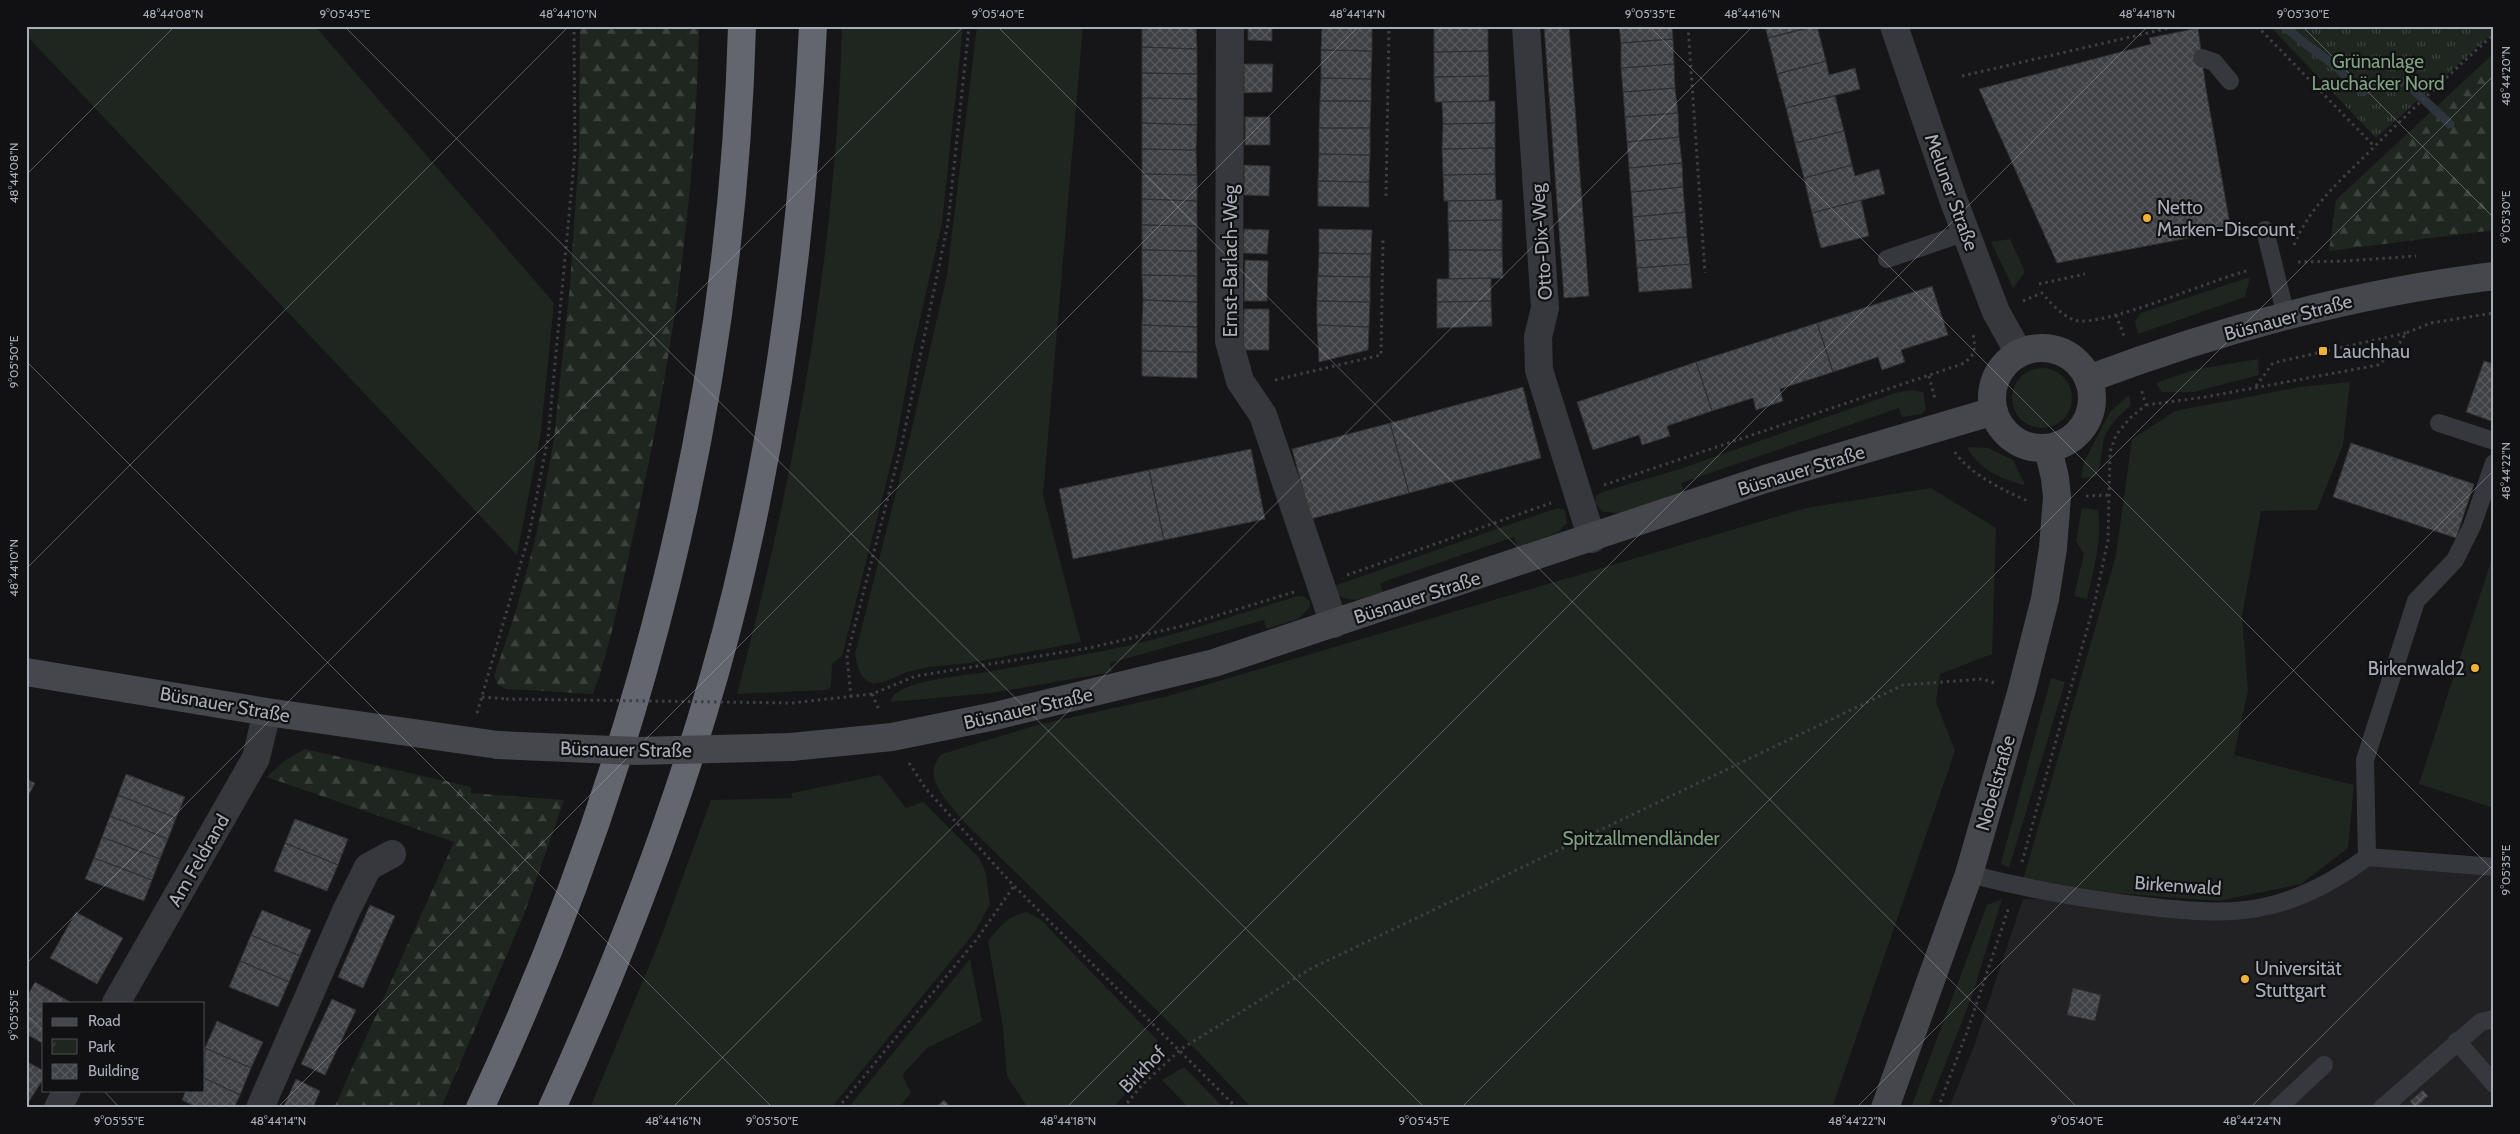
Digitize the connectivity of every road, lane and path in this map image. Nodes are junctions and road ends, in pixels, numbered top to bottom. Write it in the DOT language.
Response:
graph roads {
  1 [pos="574,26"];
  2 [pos="742,26"];
  3 [pos="813,26"];
  4 [pos="969,26"];
  5 [pos="1230,26"];
  6 [pos="1388,26"];
  7 [pos="1526,26"];
  8 [pos="1688,26"];
  9 [pos="1894,26"];
  10 [pos="2178,26"];
  11 [pos="2257,26"];
  12 [pos="2494,34"];
  13 [pos="2202,58"];
  14 [pos="1962,76"];
  15 [pos="2230,81"];
  16 [pos="2374,147"];
  17 [pos="1386,196"];
  18 [pos="2266,230"];
  19 [pos="1966,232"];
  20 [pos="1384,238"];
  21 [pos="2421,255"];
  22 [pos="1887,259"];
  23 [pos="2281,263"];
  24 [pos="1705,273"];
  25 [pos="2085,274"];
  26 [pos="2494,276"];
  27 [pos="2039,284"];
  28 [pos="2494,313"];
  29 [pos="2286,316"];
  30 [pos="2406,333"];
  31 [pos="2019,354"];
  32 [pos="2132,362"];
  33 [pos="2088,379"];
  34 [pos="1240,381"];
  35 [pos="2256,387"];
  36 [pos="2146,405"];
  37 [pos="1994,411"];
  38 [pos="2439,423"];
  39 [pos="1944,428"];
  40 [pos="2494,440"];
  41 [pos="2048,448"];
  42 [pos="2494,463"];
  43 [pos="1579,493"];
  44 [pos="2109,495"];
  45 [pos="2057,497"];
  46 [pos="1592,539"];
  47 [pos="1320,584"];
  48 [pos="1334,624"];
  49 [pos="26,672"];
  50 [pos="1982,679"];
  51 [pos="852,697"];
  52 [pos="267,712"];
  53 [pos="892,737"];
  54 [pos="392,854"];
  55 [pos="2366,857"];
  56 [pos="2494,867"];
  57 [pos="1969,874"];
  58 [pos="1014,886"];
  59 [pos="2016,886"];
  60 [pos="117,1002"];
  61 [pos="2494,1019"];
  62 [pos="2457,1041"];
  63 [pos="1181,1049"];
  64 [pos="2324,1065"];
  65 [pos="2494,1084"];
  66 [pos="66,1092"];
  67 [pos="58,1108"];
  68 [pos="260,1108"];
  69 [pos="480,1108"];
  70 [pos="552,1108"];
  71 [pos="838,1108"];
  72 [pos="1123,1108"];
  73 [pos="1237,1108"];
  74 [pos="1885,1108"];
  75 [pos="1938,1108"];
  76 [pos="2278,1108"];
  77 [pos="2382,1108"];
  1 -- 51 [label="path, bridge"];
  2 -- 69 [label="highway"];
  3 -- 70 [label="highway"];
  4 -- 51 [label="path"];
  5 -- 34 [label="street, Ernst-Barlach-Weg"];
  6 -- 17 [label="path"];
  7 -- 43 [label="street, Otto-Dix-Weg"];
  8 -- 24 [label="path"];
  9 -- 19 [label="street, Meluner Straße"];
  10 -- 14 [label="path"];
  11 -- 16 [label="path"];
  12 -- 16 [label="path"];
  13 -- 15 [label="lane"];
  16 -- 23 [label="path"];
  18 -- 23 [label="lane"];
  19 -- 22 [label="lane"];
  19 -- 31 [label="street, Meluner Straße"];
  20 -- 34 [label="path"];
  21 -- 23 [label="path"];
  23 -- 29 [label="lane"];
  23 -- 32 [label="path"];
  25 -- 27 [label="path"];
  26 -- 29 [label="street, Büsnauer Straße"];
  28 -- 30 [label="path"];
  29 -- 32 [label="street, Büsnauer Straße"];
  30 -- 35 [label="path"];
  30 -- 35 [label="path"];
  31 -- 33 [label="street"];
  31 -- 37 [label="street"];
  32 -- 33 [label="street, Büsnauer Straße"];
  32 -- 36 [label="path"];
  33 -- 41 [label="street"];
  34 -- 47 [label="street, Ernst-Barlach-Weg"];
  35 -- 36 [label="path"];
  36 -- 44 [label="path"];
  37 -- 39 [label="street, Büsnauer Straße"];
  37 -- 41 [label="street"];
  38 -- 40 [label="lane"];
  39 -- 43 [label="path"];
  39 -- 45 [label="path"];
  39 -- 46 [label="street, Büsnauer Straße"];
  41 -- 45 [label="street, Nobelstraße"];
  42 -- 55 [label="lane"];
  43 -- 46 [label="street, Otto-Dix-Weg"];
  43 -- 47 [label="path"];
  44 -- 45 [label="path"];
  44 -- 59 [label="path"];
  45 -- 57 [label="street, Nobelstraße"];
  46 -- 48 [label="street, Büsnauer Straße"];
  47 -- 48 [label="street, Ernst-Barlach-Weg"];
  47 -- 51 [label="path"];
  48 -- 53 [label="street, Büsnauer Straße"];
  49 -- 52 [label="street, Büsnauer Straße"];
  50 -- 63 [label="path, Birkhof"];
  52 -- 53 [label="street, Büsnauer Straße, bridge"];
  52 -- 60 [label="street, Am Feldrand"];
  53 -- 58 [label="path"];
  54 -- 68 [label="street"];
  55 -- 56 [label="lane"];
  55 -- 59 [label="lane, Birkenwald"];
  57 -- 59 [label="lane, Birkenwald"];
  57 -- 74 [label="street, Nobelstraße"];
  58 -- 63 [label="path"];
  58 -- 71 [label="path"];
  59 -- 75 [label="path"];
  61 -- 62 [label="lane"];
  62 -- 65 [label="lane"];
  62 -- 77 [label="lane"];
  63 -- 72 [label="path, Birkhof"];
  63 -- 73 [label="path"];
  64 -- 76 [label="lane"];
  66 -- 67 [label="street"];
}
